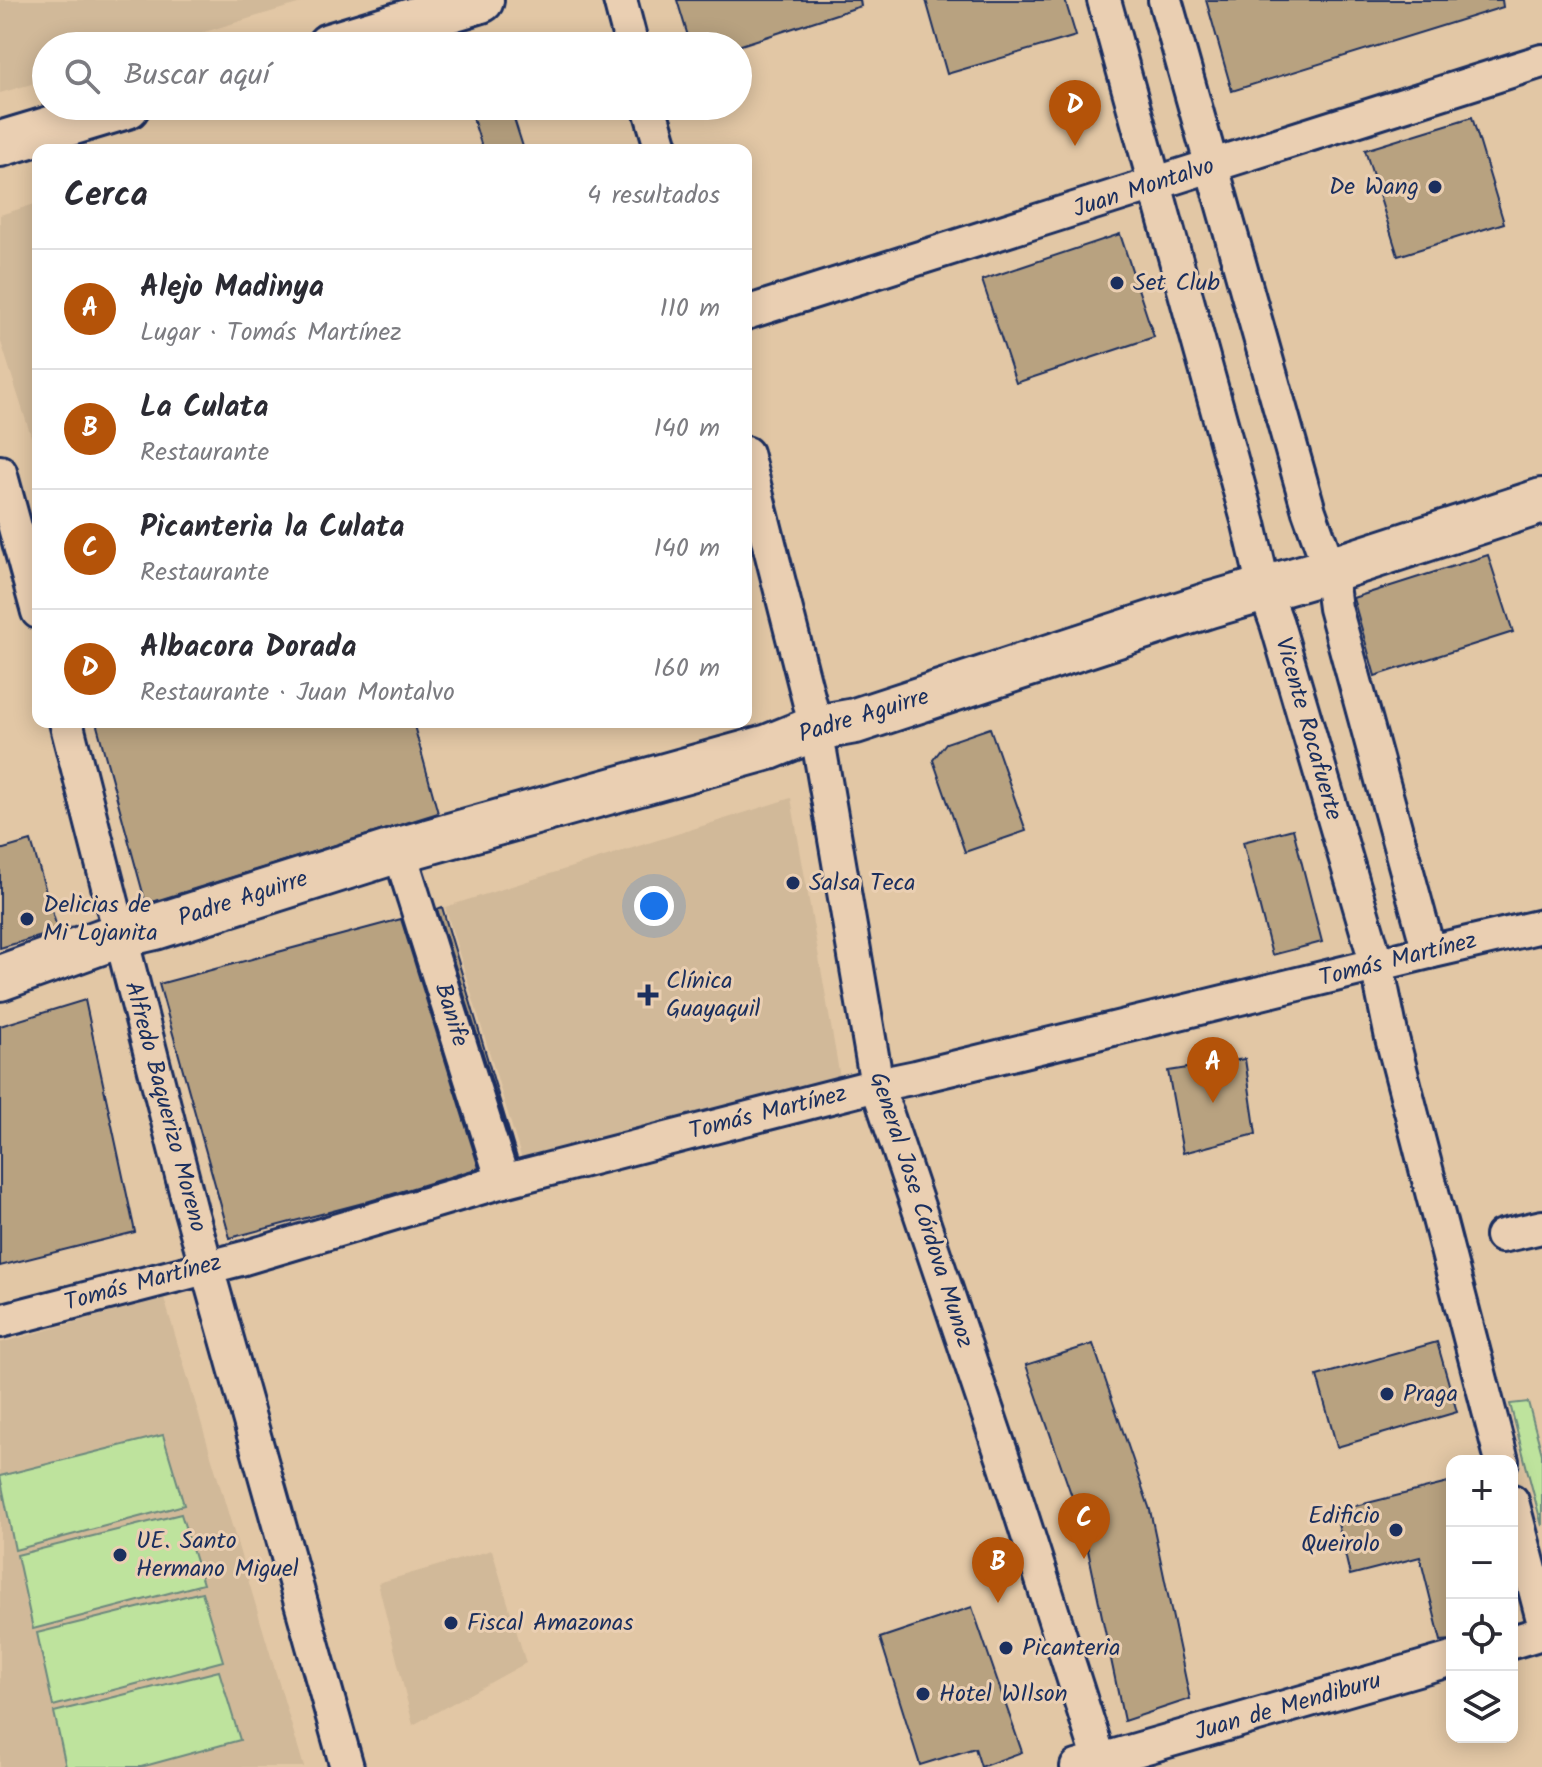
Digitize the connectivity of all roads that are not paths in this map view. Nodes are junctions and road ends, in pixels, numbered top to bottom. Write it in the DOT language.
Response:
graph roads {
  1 [pos="481,0"];
  2 [pos="620,0"];
  3 [pos="1104,0"];
  4 [pos="1165,0"];
  5 [pos="375,32"];
  6 [pos="628,32"];
  7 [pos="1542,61"];
  8 [pos="80,120"];
  9 [pos="653,120"];
  10 [pos="0,144"];
  11 [pos="660,144"];
  12 [pos="1213,166"];
  13 [pos="1155,185"];
  14 [pos="752,311"];
  15 [pos="0,472"];
  16 [pos="752,477"];
  17 [pos="1542,501"];
  18 [pos="19,543"];
  19 [pos="1330,570"];
  20 [pos="1264,588"];
  21 [pos="32,590"];
  22 [pos="68,728"];
  23 [pos="816,728"];
  24 [pos="399,850"];
  25 [pos="1542,926"];
  26 [pos="120,935"];
  27 [pos="1429,952"];
  28 [pos="1377,965"];
  29 [pos="0,978"];
  30 [pos="877,1085"];
  31 [pos="503,1181"];
  32 [pos="1542,1227"];
  33 [pos="1502,1236"];
  34 [pos="207,1267"];
  35 [pos="0,1321"];
  36 [pos="1500,1455"];
  37 [pos="1518,1524"];
  38 [pos="1542,1616"];
  39 [pos="1542,1633"];
  40 [pos="1518,1640"];
  41 [pos="1446,1661"];
  42 [pos="1093,1765"];
  43 [pos="347,1767"];
  1 -- 5 [label="main road"];
  2 -- 6 [label="street"];
  3 -- 13 [label="street, Vicente Rocafuerte"];
  4 -- 12 [label="street"];
  7 -- 12 [label="street, Juan Montalvo"];
  8 -- 10 [label="main road"];
  9 -- 11 [label="street"];
  12 -- 13 [label="street, Juan Montalvo"];
  12 -- 19 [label="street"];
  13 -- 14 [label="street, Juan Montalvo"];
  13 -- 20 [label="street, Vicente Rocafuerte"];
  15 -- 18 [label="street"];
  16 -- 23 [label="street, General Jose Córdova Munoz"];
  17 -- 19 [label="main road, Padre Aguirre"];
  18 -- 21 [label="street"];
  19 -- 20 [label="main road, Padre Aguirre"];
  19 -- 27 [label="street"];
  20 -- 23 [label="main road, Padre Aguirre"];
  20 -- 28 [label="street, Vicente Rocafuerte"];
  22 -- 26 [label="street, Alfredo Baquerizo Moreno"];
  23 -- 24 [label="main road, Padre Aguirre"];
  23 -- 30 [label="street, General Jose Córdova Munoz"];
  24 -- 26 [label="main road, Padre Aguirre"];
  24 -- 31 [label="street, Banife"];
  25 -- 27 [label="street, Tomás Martínez"];
  26 -- 29 [label="main road, Padre Aguirre"];
  26 -- 34 [label="street, Alfredo Baquerizo Moreno"];
  27 -- 28 [label="street, Tomás Martínez"];
  28 -- 30 [label="street, Tomás Martínez"];
  28 -- 36 [label="street, Vicente Rocafuerte"];
  30 -- 31 [label="street, Tomás Martínez"];
  30 -- 42 [label="street, General Jose Córdova Munoz"];
  31 -- 34 [label="street, Tomás Martínez"];
  32 -- 33 [label="street"];
  34 -- 35 [label="street, Tomás Martínez"];
  34 -- 43 [label="street, Alfredo Baquerizo Moreno"];
  37 -- 38 [label="street"];
  39 -- 40 [label="street"];
  41 -- 42 [label="street, Juan de Mendiburu"];
}
